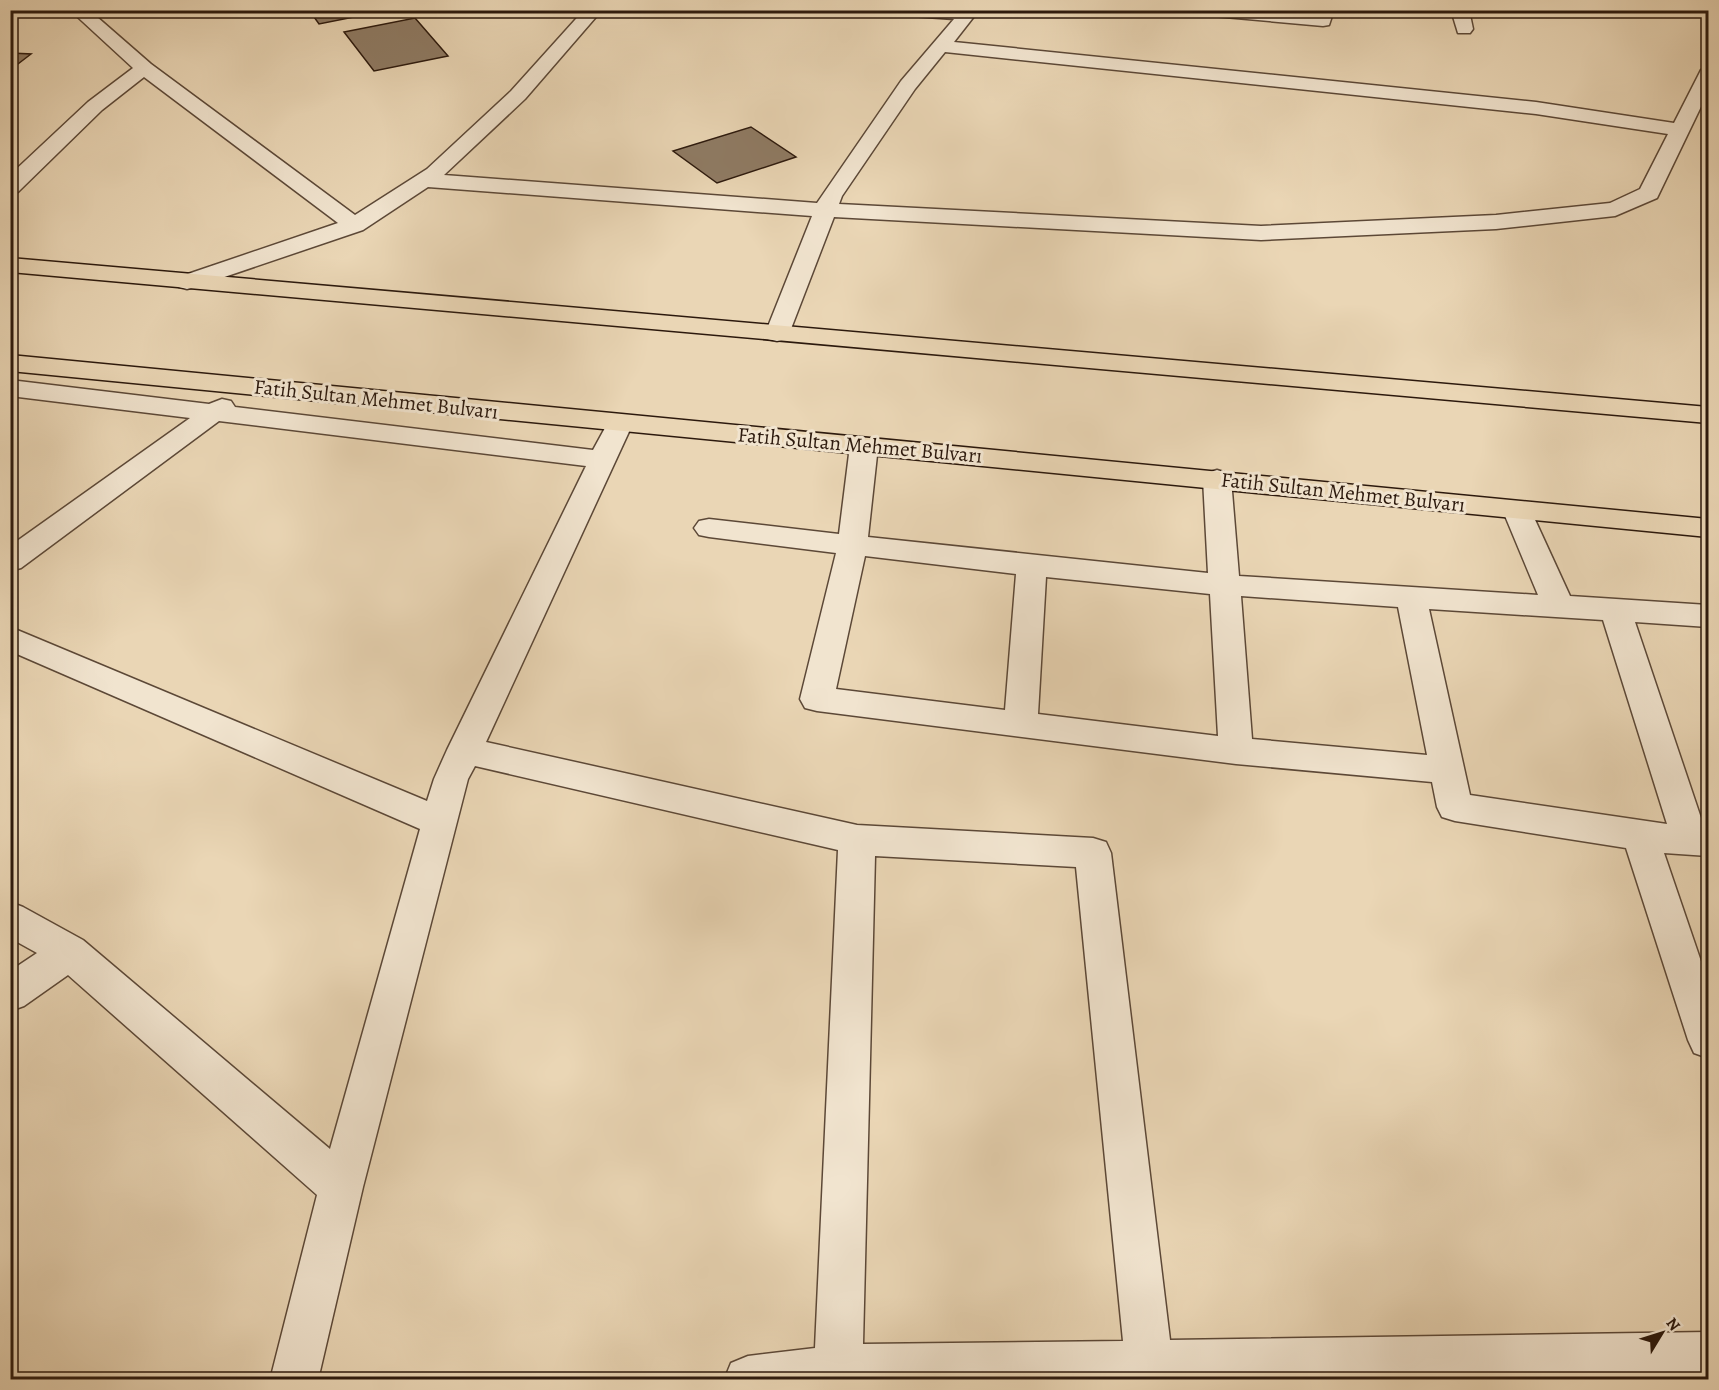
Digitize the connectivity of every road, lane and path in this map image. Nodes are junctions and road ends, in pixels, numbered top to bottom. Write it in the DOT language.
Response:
graph roads {
  1 [pos="78,10"];
  2 [pos="594,10"];
  3 [pos="897,10"];
  4 [pos="1202,10"];
  5 [pos="1325,10"];
  6 [pos="1460,10"];
  7 [pos="969,13"];
  8 [pos="1464,29"];
  9 [pos="941,46"];
  10 [pos="144,68"];
  11 [pos="1708,77"];
  12 [pos="1680,130"];
  13 [pos="423,180"];
  14 [pos="10,187"];
  15 [pos="825,210"];
  16 [pos="355,225"];
  17 [pos="10,265"];
  18 [pos="187,282"];
  19 [pos="777,334"];
  20 [pos="22,364"];
  21 [pos="10,379"];
  22 [pos="250,386"];
  23 [pos="10,388"];
  24 [pos="213,414"];
  25 [pos="1708,416"];
  26 [pos="620,423"];
  27 [pos="864,446"];
  28 [pos="602,460"];
  29 [pos="1217,479"];
  30 [pos="1517,510"];
  31 [pos="709,528"];
  32 [pos="1708,528"];
  33 [pos="852,546"];
  34 [pos="10,561"];
  35 [pos="1032,566"];
  36 [pos="1224,585"];
  37 [pos="1411,597"];
  38 [pos="1558,605"];
  39 [pos="1615,609"];
  40 [pos="1708,616"];
  41 [pos="10,638"];
  42 [pos="1021,724"];
  43 [pos="464,750"];
  44 [pos="1236,751"];
  45 [pos="1447,770"];
  46 [pos="440,822"];
  47 [pos="1640,836"];
  48 [pos="857,840"];
  49 [pos="1699,841"];
  50 [pos="10,918"];
  51 [pos="69,952"];
  52 [pos="10,994"];
  53 [pos="1708,1040"];
  54 [pos="341,1187"];
  55 [pos="1708,1356"];
  56 [pos="1149,1364"];
  57 [pos="838,1369"];
  58 [pos="294,1380"];
  59 [pos="747,1380"];
  1 -- 10 [label="street"];
  2 -- 13 [label="street"];
  3 -- 7 [label="street"];
  4 -- 5 [label="street"];
  6 -- 8 [label="street"];
  7 -- 9 [label="street"];
  9 -- 12 [label="street"];
  9 -- 15 [label="street"];
  10 -- 14 [label="street"];
  10 -- 16 [label="street"];
  11 -- 12 [label="street"];
  12 -- 15 [label="street"];
  13 -- 15 [label="street"];
  13 -- 16 [label="street"];
  15 -- 19 [label="street"];
  16 -- 18 [label="street"];
  17 -- 18 [label="highway"];
  18 -- 19 [label="highway"];
  19 -- 25 [label="highway"];
  20 -- 21 [label="street"];
  20 -- 22 [label="highway, Fatih Sultan Mehmet Bulvarı"];
  22 -- 24 [label="street"];
  22 -- 26 [label="highway, Fatih Sultan Mehmet Bulvarı"];
  23 -- 24 [label="street"];
  24 -- 28 [label="street"];
  24 -- 34 [label="street"];
  26 -- 27 [label="highway, Fatih Sultan Mehmet Bulvarı"];
  26 -- 28 [label="street"];
  27 -- 29 [label="highway, Fatih Sultan Mehmet Bulvarı"];
  27 -- 33 [label="street"];
  28 -- 43 [label="street"];
  29 -- 30 [label="highway, Fatih Sultan Mehmet Bulvarı"];
  29 -- 36 [label="street"];
  30 -- 32 [label="highway, Fatih Sultan Mehmet Bulvarı"];
  30 -- 38 [label="street"];
  31 -- 33 [label="street"];
  33 -- 35 [label="street"];
  33 -- 42 [label="street"];
  35 -- 36 [label="street"];
  35 -- 42 [label="street"];
  36 -- 37 [label="street"];
  36 -- 44 [label="street"];
  37 -- 38 [label="street"];
  37 -- 45 [label="street"];
  38 -- 39 [label="street"];
  39 -- 40 [label="street"];
  39 -- 49 [label="street"];
  41 -- 46 [label="street"];
  42 -- 44 [label="street"];
  43 -- 46 [label="street"];
  43 -- 48 [label="street"];
  44 -- 45 [label="street"];
  45 -- 47 [label="street"];
  46 -- 54 [label="street"];
  47 -- 49 [label="street"];
  47 -- 53 [label="street"];
  48 -- 56 [label="street"];
  48 -- 57 [label="street"];
  50 -- 51 [label="street"];
  51 -- 52 [label="street"];
  51 -- 54 [label="street"];
  54 -- 58 [label="street"];
  55 -- 56 [label="street"];
  56 -- 57 [label="street"];
  57 -- 59 [label="street"];
}
